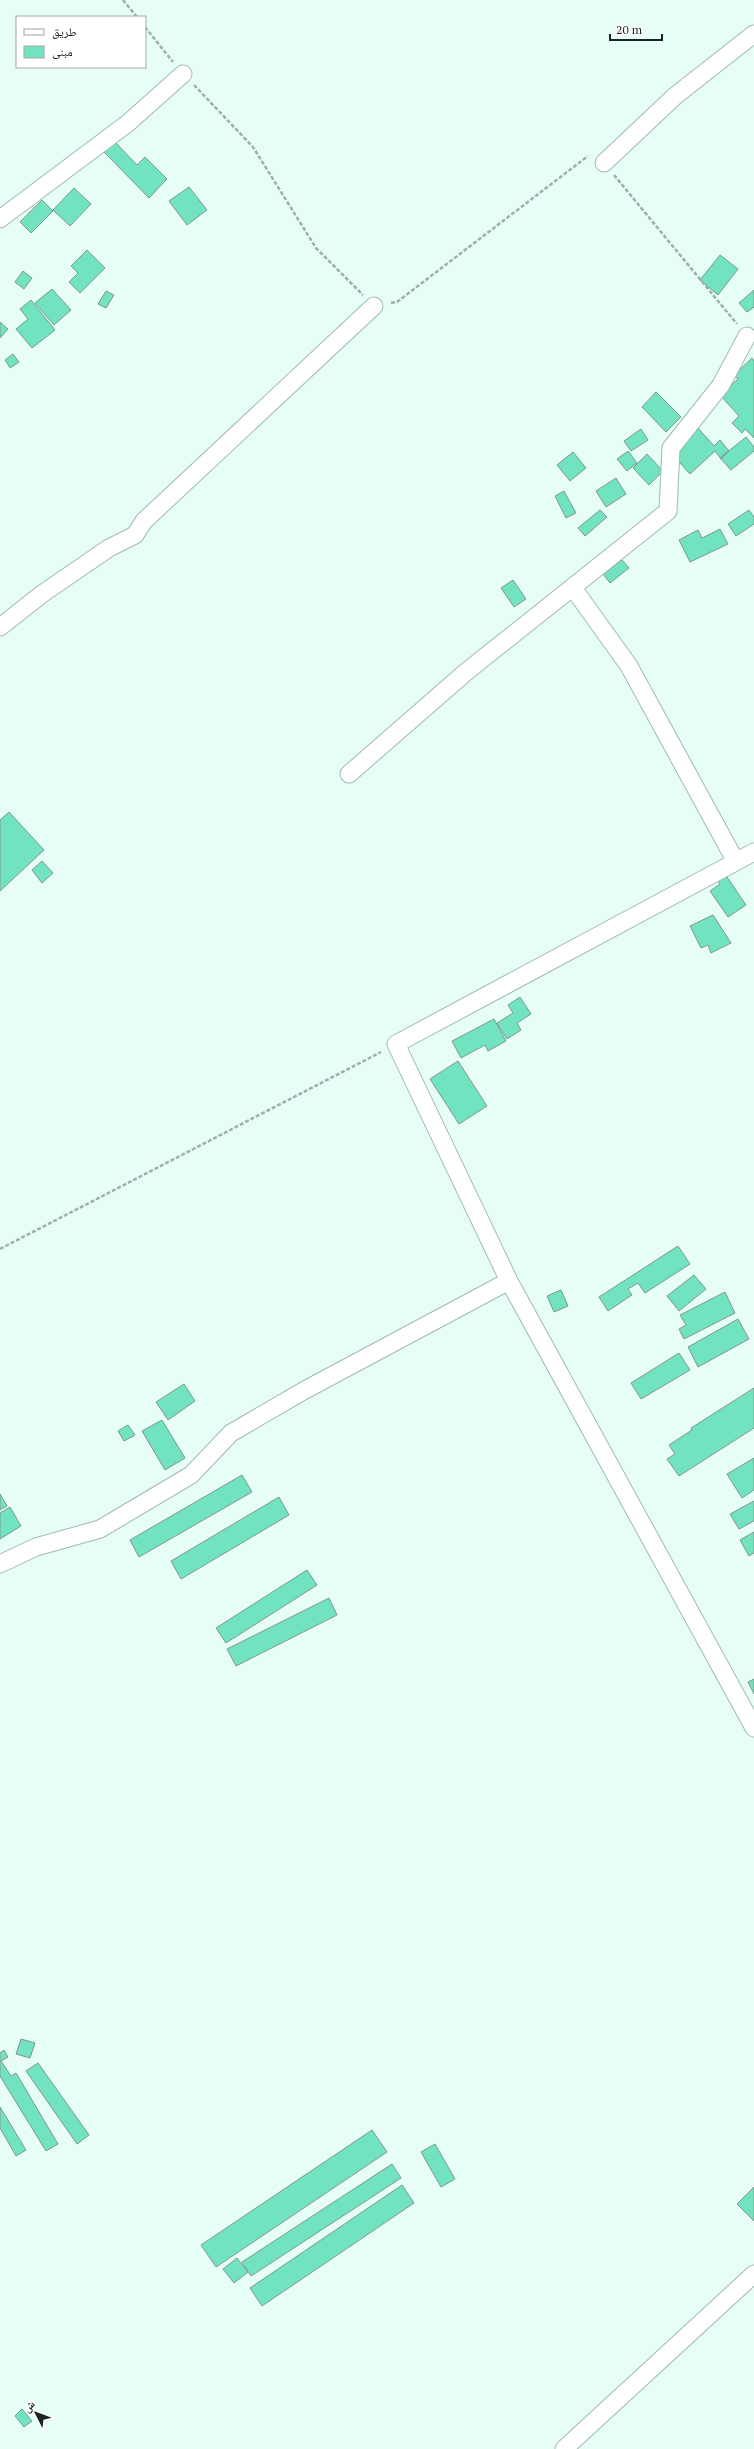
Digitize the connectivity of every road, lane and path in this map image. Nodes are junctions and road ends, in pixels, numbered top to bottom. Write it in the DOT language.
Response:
graph roads {
  1 [pos="123,0"];
  2 [pos="136,16"];
  3 [pos="146,28"];
  4 [pos="754,34"];
  5 [pos="184,74"];
  6 [pos="604,163"];
  7 [pos="0,219"];
  8 [pos="374,306"];
  9 [pos="747,336"];
  10 [pos="573,588"];
  11 [pos="0,627"];
  12 [pos="349,774"];
  13 [pos="754,852"];
  14 [pos="736,862"];
  15 [pos="396,1044"];
  16 [pos="0,1249"];
  17 [pos="509,1281"];
  18 [pos="0,1564"];
  19 [pos="754,1728"];
  20 [pos="754,2274"];
  21 [pos="564,2449"];
  1 -- 2 [label="path"];
  3 -- 5 [label="path"];
  4 -- 6 [label="street"];
  5 -- 7 [label="street"];
  5 -- 8 [label="path"];
  6 -- 8 [label="path"];
  6 -- 9 [label="path"];
  8 -- 11 [label="street"];
  9 -- 10 [label="street"];
  10 -- 12 [label="street"];
  10 -- 14 [label="street"];
  13 -- 14 [label="street"];
  14 -- 15 [label="street"];
  15 -- 16 [label="path"];
  15 -- 17 [label="street"];
  17 -- 18 [label="street"];
  17 -- 19 [label="street"];
  20 -- 21 [label="street"];
}
